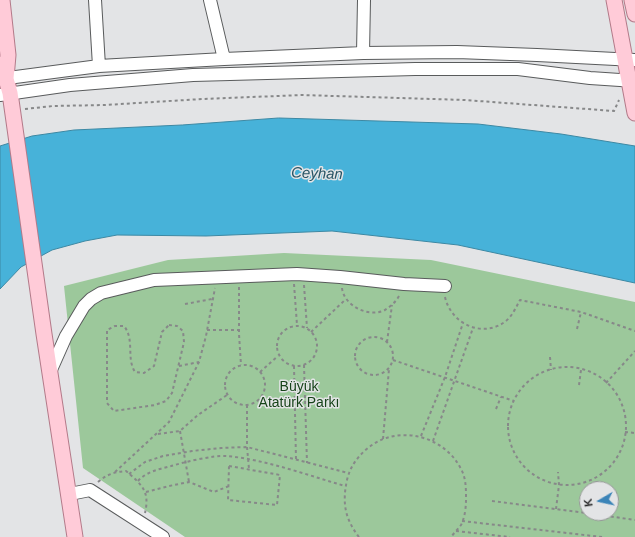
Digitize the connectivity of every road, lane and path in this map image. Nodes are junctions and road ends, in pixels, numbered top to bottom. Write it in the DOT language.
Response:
graph roads {
  1 [pos="2,0"];
  2 [pos="95,0"];
  3 [pos="210,0"];
  4 [pos="364,0"];
  5 [pos="614,0"];
  6 [pos="632,0"];
  7 [pos="635,14"];
  8 [pos="363,53"];
  9 [pos="224,59"];
  10 [pos="630,60"];
  11 [pos="99,66"];
  12 [pos="628,80"];
  13 [pos="3,82"];
  14 [pos="634,108"];
  15 [pos="12,110"];
  16 [pos="299,274"];
  17 [pos="238,276"];
  18 [pos="340,277"];
  19 [pos="217,278"];
  20 [pos="404,284"];
  21 [pos="445,286"];
  22 [pos="212,299"];
  23 [pos="346,299"];
  24 [pos="185,304"];
  25 [pos="392,305"];
  26 [pos="581,312"];
  27 [pos="463,324"];
  28 [pos="297,325"];
  29 [pos="307,328"];
  30 [pos="473,328"];
  31 [pos="577,329"];
  32 [pos="207,330"];
  33 [pos="239,330"];
  34 [pos="635,331"];
  35 [pos="311,332"];
  36 [pos="387,342"];
  37 [pos="635,351"];
  38 [pos="278,356"];
  39 [pos="550,357"];
  40 [pos="393,360"];
  41 [pos="199,362"];
  42 [pos="241,365"];
  43 [pos="304,365"];
  44 [pos="178,366"];
  45 [pos="294,366"];
  46 [pos="389,367"];
  47 [pos="581,369"];
  48 [pos="551,370"];
  49 [pos="50,372"];
  50 [pos="260,372"];
  51 [pos="445,377"];
  52 [pos="455,381"];
  53 [pos="606,383"];
  54 [pos="579,385"];
  55 [pos="227,395"];
  56 [pos="501,396"];
  57 [pos="514,401"];
  58 [pos="247,405"];
  59 [pos="496,409"];
  60 [pos="180,431"];
  61 [pos="625,432"];
  62 [pos="635,433"];
  63 [pos="157,434"];
  64 [pos="421,436"];
  65 [pos="383,439"];
  66 [pos="433,441"];
  67 [pos="247,447"];
  68 [pos="183,452"];
  69 [pos="248,460"];
  70 [pos="296,460"];
  71 [pos="185,462"];
  72 [pos="307,463"];
  73 [pos="249,469"];
  74 [pos="115,472"];
  75 [pos="558,472"];
  76 [pos="348,473"];
  77 [pos="129,474"];
  78 [pos="138,481"];
  79 [pos="189,482"];
  80 [pos="560,485"];
  81 [pos="228,486"];
  82 [pos="345,486"];
  83 [pos="90,490"];
  84 [pos="146,492"];
  85 [pos="70,494"];
  86 [pos="492,501"];
  87 [pos="556,509"];
  88 [pos="579,512"];
  89 [pos="619,518"];
  90 [pos="635,520"];
  91 [pos="139,521"];
  92 [pos="462,521"];
  93 [pos="456,531"];
  94 [pos="76,537"];
  95 [pos="163,537"];
  96 [pos="360,537"];
  97 [pos="451,537"];
  98 [pos="510,537"];
  99 [pos="602,537"];
  1 -- 13 [label="main road"];
  2 -- 11 [label="street"];
  3 -- 9 [label="street"];
  4 -- 8 [label="street"];
  5 -- 10 [label="main road"];
  6 -- 7 [label="main road"];
  8 -- 9 [label="street"];
  8 -- 10 [label="street"];
  9 -- 11 [label="street"];
  10 -- 12 [label="main road"];
  11 -- 13 [label="street"];
  12 -- 13 [label="street"];
  12 -- 14 [label="main road"];
  12 -- 15 [label="path"];
  13 -- 15 [label="main road"];
  15 -- 49 [label="main road"];
  16 -- 17 [label="street"];
  16 -- 18 [label="street"];
  16 -- 28 [label="path"];
  16 -- 29 [label="path"];
  17 -- 19 [label="street"];
  17 -- 33 [label="path"];
  18 -- 20 [label="street"];
  18 -- 23 [label="path"];
  19 -- 22 [label="path"];
  19 -- 49 [label="street"];
  20 -- 21 [label="street"];
  20 -- 25 [label="path"];
  21 -- 27 [label="path"];
  22 -- 24 [label="path"];
  22 -- 32 [label="path"];
  23 -- 25 [label="path"];
  23 -- 35 [label="path"];
  25 -- 36 [label="path"];
  26 -- 30 [label="path"];
  26 -- 31 [label="path"];
  26 -- 34 [label="path"];
  27 -- 30 [label="path"];
  27 -- 51 [label="path"];
  28 -- 29 [label="path"];
  28 -- 38 [label="path"];
  29 -- 35 [label="path"];
  30 -- 52 [label="path"];
  32 -- 33 [label="path"];
  32 -- 41 [label="path"];
  33 -- 42 [label="path"];
  35 -- 43 [label="path"];
  36 -- 40 [label="path"];
  36 -- 46 [label="path"];
  37 -- 53 [label="path"];
  38 -- 45 [label="path"];
  38 -- 50 [label="path"];
  39 -- 48 [label="path"];
  40 -- 46 [label="path"];
  40 -- 51 [label="path"];
  41 -- 44 [label="path"];
  41 -- 63 [label="path"];
  42 -- 50 [label="path"];
  42 -- 55 [label="path"];
  43 -- 45 [label="path"];
  43 -- 72 [label="path"];
  44 -- 44 [label="path"];
  45 -- 70 [label="path"];
  46 -- 65 [label="path"];
  47 -- 48 [label="path"];
  47 -- 53 [label="path"];
  47 -- 54 [label="path"];
  48 -- 57 [label="path"];
  49 -- 85 [label="main road"];
  50 -- 58 [label="path"];
  51 -- 52 [label="path"];
  51 -- 64 [label="path"];
  52 -- 56 [label="path"];
  52 -- 66 [label="path"];
  53 -- 61 [label="path"];
  55 -- 58 [label="path"];
  55 -- 60 [label="path"];
  56 -- 57 [label="path"];
  56 -- 59 [label="path"];
  57 -- 80 [label="path"];
  58 -- 67 [label="path"];
  60 -- 63 [label="path"];
  60 -- 68 [label="path"];
  61 -- 62 [label="path"];
  61 -- 80 [label="path"];
  63 -- 74 [label="path"];
  64 -- 65 [label="path"];
  64 -- 66 [label="path"];
  65 -- 76 [label="path"];
  66 -- 92 [label="path"];
  67 -- 68 [label="path"];
  67 -- 69 [label="path"];
  67 -- 70 [label="path"];
  68 -- 71 [label="path"];
  68 -- 77 [label="path"];
  69 -- 71 [label="path"];
  69 -- 73 [label="path"];
  69 -- 82 [label="path"];
  70 -- 72 [label="path"];
  71 -- 78 [label="path"];
  71 -- 79 [label="path"];
  72 -- 76 [label="path"];
  73 -- 81 [label="path"];
  73 -- 81 [label="path"];
  74 -- 77 [label="path"];
  74 -- 83 [label="path"];
  75 -- 80 [label="path"];
  76 -- 82 [label="path"];
  77 -- 78 [label="path"];
  78 -- 84 [label="path"];
  79 -- 81 [label="path"];
  79 -- 84 [label="path"];
  80 -- 87 [label="path"];
  82 -- 96 [label="path"];
  83 -- 85 [label="street"];
  83 -- 91 [label="street"];
  84 -- 91 [label="path"];
  85 -- 94 [label="main road"];
  86 -- 87 [label="path"];
  87 -- 88 [label="path"];
  89 -- 90 [label="path"];
  91 -- 95 [label="street"];
  92 -- 93 [label="path"];
  92 -- 99 [label="path"];
  93 -- 97 [label="path"];
  93 -- 98 [label="path"];
}
